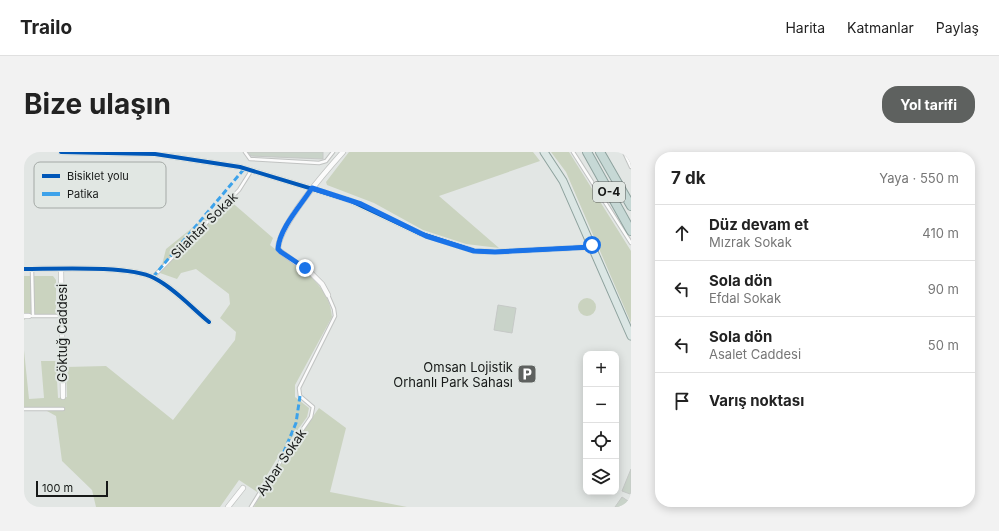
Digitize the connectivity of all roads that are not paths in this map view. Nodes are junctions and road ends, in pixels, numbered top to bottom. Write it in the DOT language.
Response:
graph roads {
  1 [pos="61,152"];
  2 [pos="245,152"];
  3 [pos="333,152"];
  4 [pos="343,152"];
  5 [pos="544,152"];
  6 [pos="573,152"];
  7 [pos="587,152"];
  8 [pos="600,152"];
  9 [pos="624,152"];
  10 [pos="631,167"];
  11 [pos="252,170"];
  12 [pos="312,188"];
  13 [pos="631,206"];
  14 [pos="631,230"];
  15 [pos="631,243"];
  16 [pos="592,247"];
  17 [pos="24,269"];
  18 [pos="32,269"];
  19 [pos="61,270"];
  20 [pos="153,277"];
  21 [pos="328,295"];
  22 [pos="29,316"];
  23 [pos="61,316"];
  24 [pos="209,322"];
  25 [pos="631,336"];
  26 [pos="63,397"];
  27 [pos="24,408"];
  28 [pos="63,409"];
  29 [pos="243,488"];
  30 [pos="228,507"];
  31 [pos="251,507"];
  1 -- 11 [label="street"];
  2 -- 3 [label="lane"];
  4 -- 12 [label="street"];
  5 -- 16 [label="main road"];
  6 -- 15 [label="lane"];
  7 -- 14 [label="highway, O-4"];
  8 -- 13 [label="highway, O-4"];
  9 -- 10 [label="lane"];
  11 -- 12 [label="street"];
  11 -- 20 [label="lane, Silahtar Sokak"];
  12 -- 16 [label="street"];
  12 -- 21 [label="street"];
  16 -- 25 [label="main road"];
  17 -- 18 [label="street"];
  18 -- 19 [label="street"];
  18 -- 22 [label="lane"];
  19 -- 20 [label="street"];
  19 -- 23 [label="street, Göktuğ Caddesi"];
  20 -- 24 [label="street"];
  21 -- 31 [label="lane, Aybar Sokak"];
  22 -- 23 [label="lane"];
  23 -- 26 [label="street, Göktuğ Caddesi"];
  27 -- 28 [label="lane"];
  29 -- 30 [label="street"];
}
